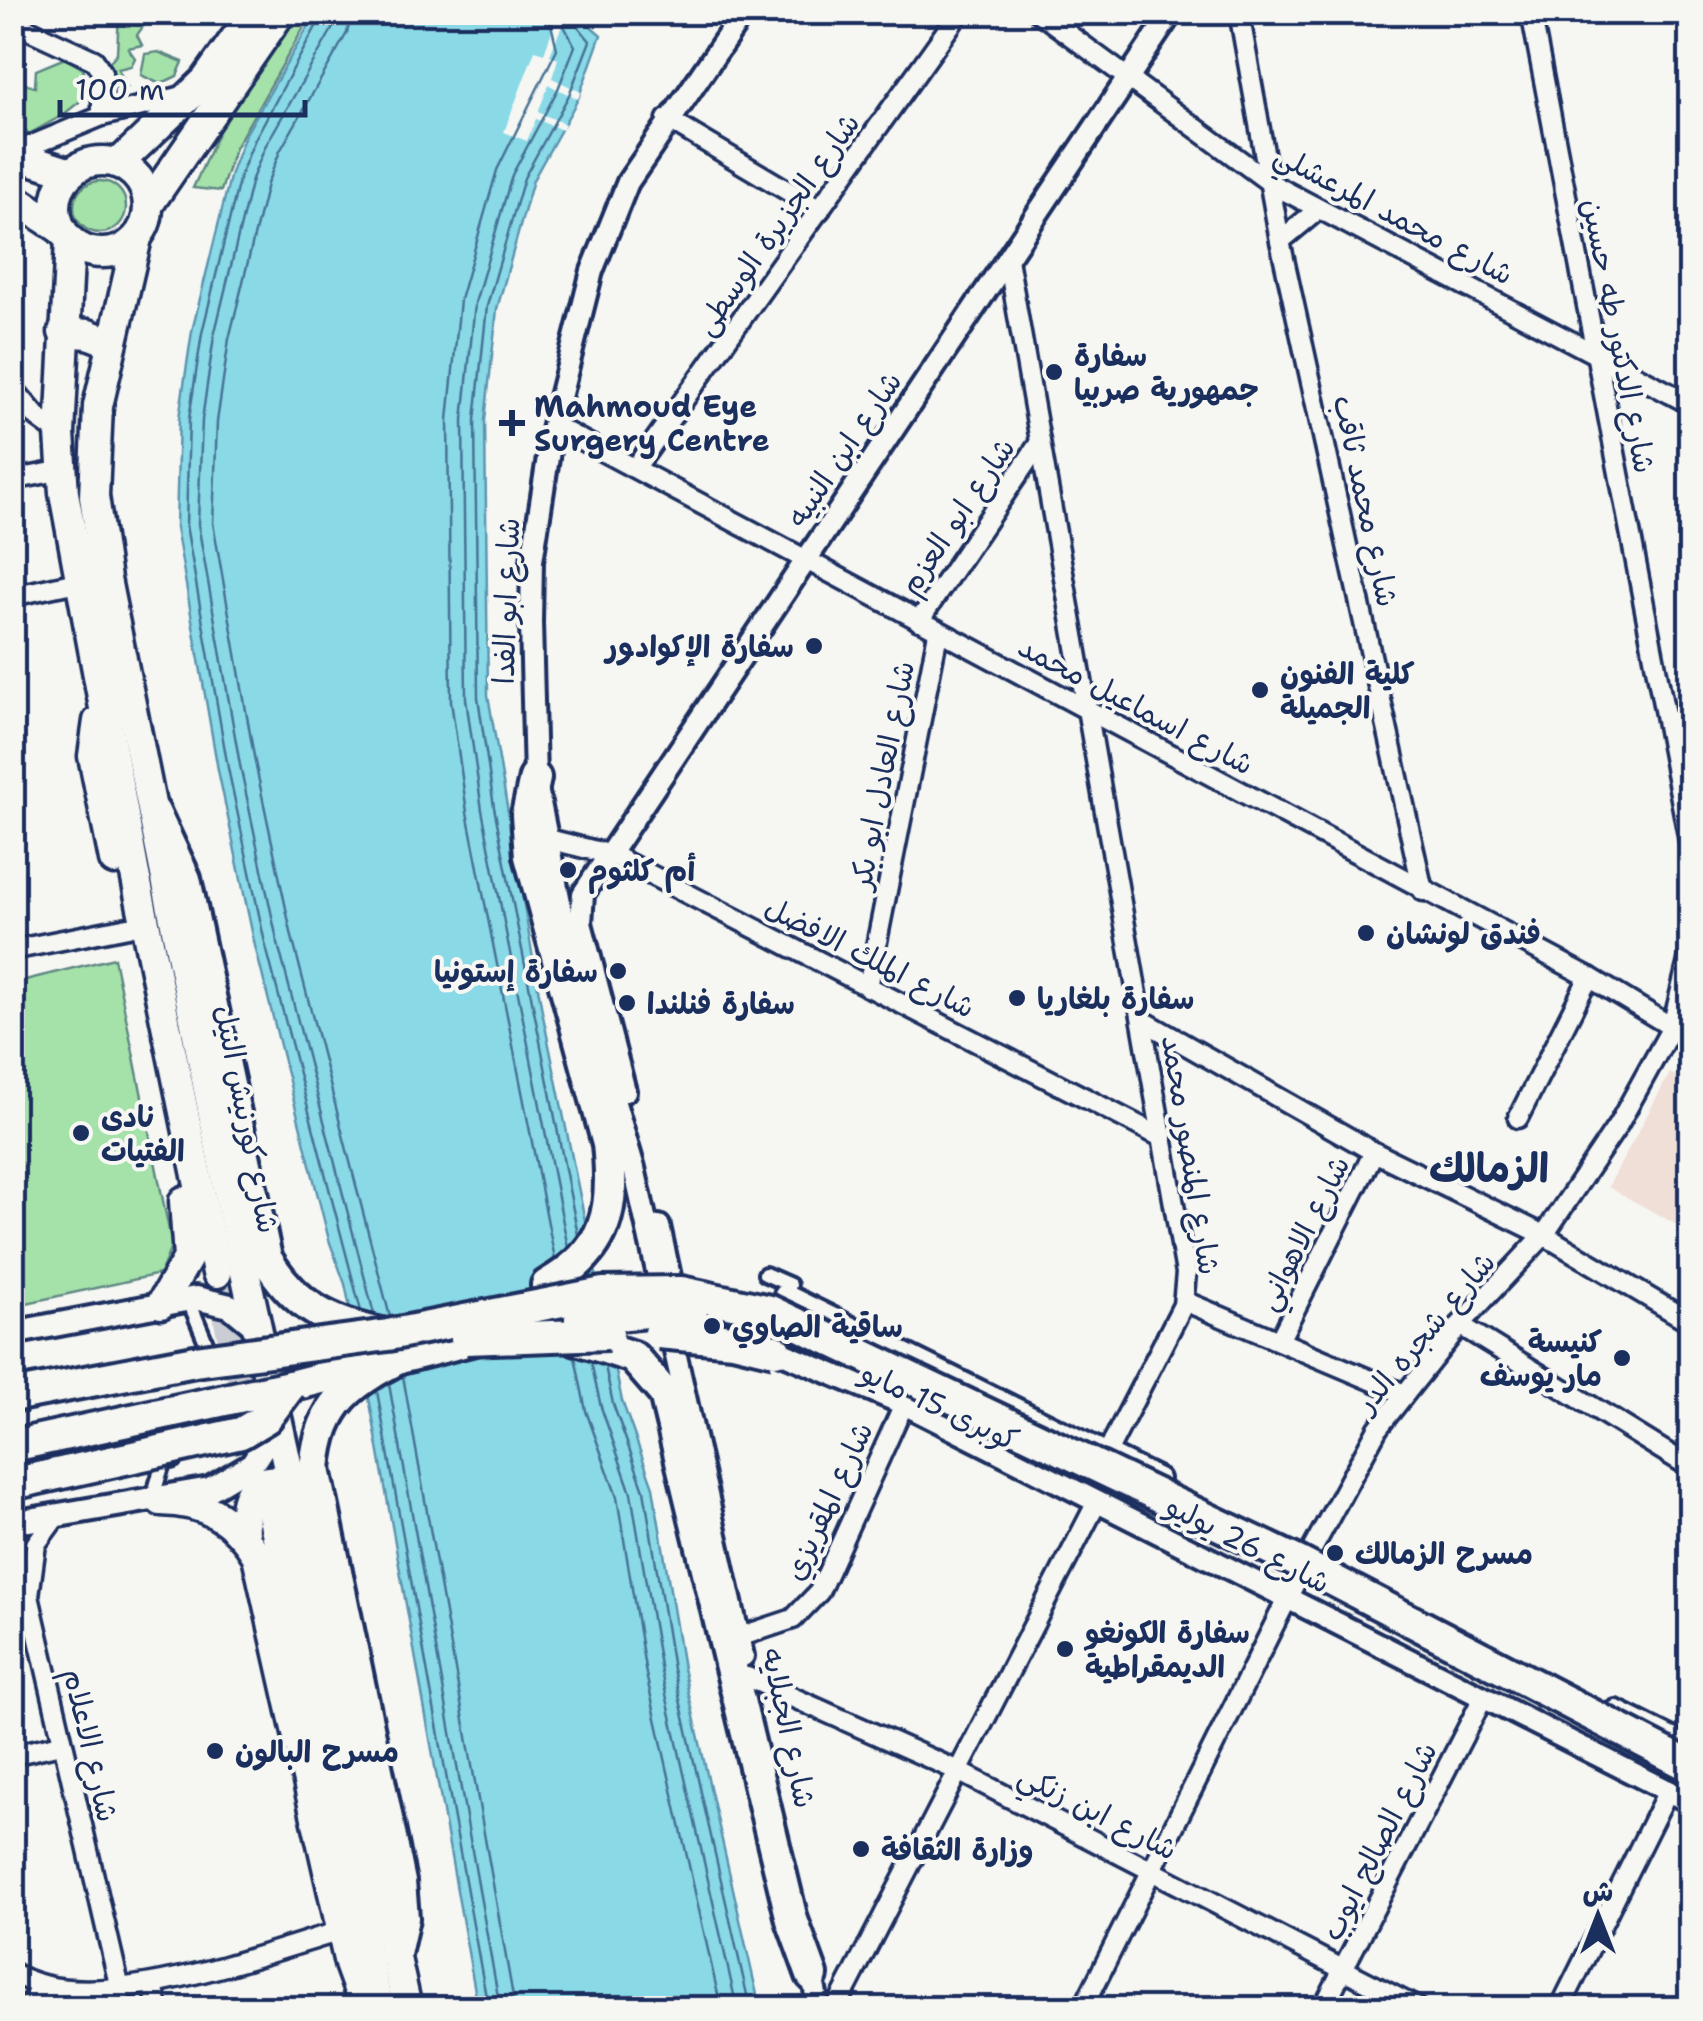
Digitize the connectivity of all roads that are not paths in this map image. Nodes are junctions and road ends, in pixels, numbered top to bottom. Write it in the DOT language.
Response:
graph roads {
  1 [pos="254,12"];
  2 [pos="281,12"];
  3 [pos="744,12"];
  4 [pos="960,12"];
  5 [pos="1038,12"];
  6 [pos="1172,12"];
  7 [pos="1239,12"];
  8 [pos="1531,12"];
  9 [pos="12,22"];
  10 [pos="1127,78"];
  11 [pos="192,94"];
  12 [pos="102,116"];
  13 [pos="667,119"];
  14 [pos="12,154"];
  15 [pos="119,163"];
  16 [pos="70,172"];
  17 [pos="1272,184"];
  18 [pos="12,197"];
  19 [pos="149,204"];
  20 [pos="1319,209"];
  21 [pos="820,210"];
  22 [pos="66,236"];
  23 [pos="137,238"];
  24 [pos="1280,241"];
  25 [pos="1008,259"];
  26 [pos="63,332"];
  27 [pos="111,343"];
  28 [pos="1593,352"];
  29 [pos="12,386"];
  30 [pos="1690,404"];
  31 [pos="554,425"];
  32 [pos="60,434"];
  33 [pos="1040,442"];
  34 [pos="636,467"];
  35 [pos="62,470"];
  36 [pos="12,480"];
  37 [pos="806,559"];
  38 [pos="77,582"];
  39 [pos="12,596"];
  40 [pos="919,621"];
  41 [pos="938,633"];
  42 [pos="103,705"];
  43 [pos="1087,709"];
  44 [pos="534,778"];
  45 [pos="154,812"];
  46 [pos="548,839"];
  47 [pos="1690,846"];
  48 [pos="612,855"];
  49 [pos="1424,891"];
  50 [pos="128,927"];
  51 [pos="12,950"];
  52 [pos="1690,953"];
  53 [pos="1588,978"];
  54 [pos="868,987"];
  55 [pos="1142,1020"];
  56 [pos="1672,1028"];
  57 [pos="1690,1038"];
  58 [pos="1518,1118"];
  59 [pos="1162,1138"];
  60 [pos="1374,1152"];
  61 [pos="640,1168"];
  62 [pos="1544,1235"];
  63 [pos="217,1273"];
  64 [pos="775,1284"];
  65 [pos="547,1285"];
  66 [pos="175,1301"];
  67 [pos="1184,1301"];
  68 [pos="1690,1322"];
  69 [pos="1460,1325"];
  70 [pos="258,1329"];
  71 [pos="462,1329"];
  72 [pos="12,1333"];
  73 [pos="565,1336"];
  74 [pos="1280,1339"];
  75 [pos="398,1344"];
  76 [pos="208,1346"];
  77 [pos="775,1350"];
  78 [pos="12,1383"];
  79 [pos="290,1386"];
  80 [pos="51,1389"];
  81 [pos="1402,1392"];
  82 [pos="12,1396"];
  83 [pos="232,1398"];
  84 [pos="904,1404"];
  85 [pos="279,1422"];
  86 [pos="244,1435"];
  87 [pos="12,1446"];
  88 [pos="1106,1453"];
  89 [pos="182,1457"];
  90 [pos="1690,1466"];
  91 [pos="12,1484"];
  92 [pos="295,1494"];
  93 [pos="156,1501"];
  94 [pos="1097,1502"];
  95 [pos="57,1515"];
  96 [pos="12,1523"];
  97 [pos="244,1536"];
  98 [pos="1308,1557"];
  99 [pos="1289,1598"];
  100 [pos="739,1637"];
  101 [pos="747,1677"];
  102 [pos="1483,1698"];
  103 [pos="62,1744"];
  104 [pos="1690,1748"];
  105 [pos="12,1755"];
  106 [pos="1690,1766"];
  107 [pos="956,1770"];
  108 [pos="1679,1788"];
  109 [pos="1690,1802"];
  110 [pos="1154,1872"];
  111 [pos="342,1932"];
  112 [pos="395,1954"];
  113 [pos="1343,1970"];
  114 [pos="12,1972"];
  115 [pos="812,1975"];
  116 [pos="153,1984"];
  117 [pos="41,1986"];
  118 [pos="121,1992"];
  119 [pos="27,2008"];
  120 [pos="158,2008"];
  121 [pos="365,2008"];
  122 [pos="378,2008"];
  123 [pos="407,2008"];
  124 [pos="819,2008"];
  125 [pos="836,2008"];
  126 [pos="1083,2008"];
  127 [pos="1323,2008"];
  128 [pos="1418,2008"];
  129 [pos="1560,2008"];
  1 -- 11 [label="main road"];
  2 -- 19 [label="main road"];
  3 -- 13 [label="street, شارع ابو الفدا"];
  4 -- 21 [label="street, شارع الجزيرة الوسطى"];
  5 -- 10 [label="street, شارع محمد المرعشلي"];
  6 -- 10 [label="street, شارع ابن النبيه"];
  7 -- 17 [label="street, شارع محمد ثاقب"];
  8 -- 28 [label="street, شارع الدكتور طه حسين"];
  9 -- 12 [label="street"];
  10 -- 17 [label="street, شارع محمد المرعشلي"];
  10 -- 25 [label="street, شارع ابن النبيه"];
  11 -- 12 [label="street"];
  11 -- 15 [label="main road"];
  12 -- 14 [label="street"];
  13 -- 21 [label="street"];
  13 -- 31 [label="street, شارع ابو الفدا"];
  14 -- 16 [label="main road"];
  15 -- 16 [label="main road"];
  15 -- 19 [label="main road"];
  16 -- 22 [label="main road"];
  17 -- 20 [label="street, شارع محمد المرعشلي"];
  17 -- 24 [label="street, شارع محمد ثاقب"];
  18 -- 22 [label="main road"];
  19 -- 23 [label="main road"];
  20 -- 24 [label="street"];
  20 -- 28 [label="street, شارع محمد المرعشلي"];
  21 -- 34 [label="street, شارع الجزيرة الوسطى"];
  22 -- 23 [label="main road"];
  22 -- 26 [label="main road, شارع كورنيش النيل"];
  23 -- 27 [label="main road, شارع كورنيش النيل"];
  24 -- 49 [label="street, شارع محمد ثاقب"];
  25 -- 33 [label="street, شارع المنصور محمد"];
  25 -- 37 [label="street, شارع ابن النبيه"];
  26 -- 27 [label="main road"];
  26 -- 32 [label="main road, شارع كورنيش النيل"];
  27 -- 45 [label="main road, شارع كورنيش النيل"];
  28 -- 30 [label="street, شارع محمد المرعشلي"];
  28 -- 47 [label="street, شارع الدكتور طه حسين"];
  29 -- 32 [label="street"];
  31 -- 34 [label="street, شارع اسماعيل محمد"];
  31 -- 44 [label="street, شارع ابو الفدا"];
  32 -- 35 [label="main road, شارع كورنيش النيل"];
  33 -- 40 [label="street, شارع ابو العزم"];
  33 -- 43 [label="street, شارع المنصور محمد"];
  34 -- 37 [label="street, شارع اسماعيل محمد"];
  35 -- 36 [label="street"];
  35 -- 38 [label="main road, شارع كورنيش النيل"];
  37 -- 40 [label="street, شارع اسماعيل محمد"];
  37 -- 48 [label="street, شارع ابن النبيه"];
  38 -- 39 [label="street"];
  38 -- 42 [label="main road, شارع كورنيش النيل"];
  40 -- 41 [label="street, شارع اسماعيل محمد"];
  41 -- 43 [label="street, شارع اسماعيل محمد"];
  41 -- 54 [label="street, شارع العادل ابو بكر"];
  42 -- 50 [label="main road"];
  42 -- 63 [label="main road, شارع كورنيش النيل"];
  43 -- 49 [label="street, شارع اسماعيل محمد"];
  43 -- 55 [label="street, شارع المنصور محمد"];
  44 -- 46 [label="street, شارع ابو الفدا"];
  44 -- 65 [label="highway"];
  45 -- 70 [label="main road, شارع كورنيش النيل"];
  45 -- 75 [label="highway, bridge"];
  46 -- 48 [label="street, شارع الملك الافضل"];
  46 -- 61 [label="street, شارع ابو الفدا"];
  48 -- 54 [label="street, شارع الملك الافضل"];
  48 -- 61 [label="street"];
  49 -- 53 [label="street, شارع اسماعيل محمد"];
  50 -- 51 [label="street"];
  50 -- 66 [label="main road"];
  52 -- 56 [label="street"];
  53 -- 56 [label="street, شارع اسماعيل محمد"];
  53 -- 58 [label="street"];
  54 -- 59 [label="street, شارع الملك الافضل"];
  55 -- 59 [label="street, شارع المنصور محمد"];
  55 -- 60 [label="street"];
  56 -- 57 [label="street, شارع اسماعيل محمد"];
  56 -- 62 [label="street, شارع شجره الدر"];
  59 -- 67 [label="street, شارع المنصور محمد"];
  60 -- 62 [label="street"];
  60 -- 74 [label="street, شارع الاهواني"];
  61 -- 100 [label="street, شارع الجبلايه"];
  62 -- 68 [label="street"];
  62 -- 69 [label="street, شارع شجره الدر"];
  64 -- 65 [label="highway"];
  64 -- 88 [label="street, شارع 26 يوليو"];
  65 -- 71 [label="highway"];
  66 -- 70 [label="main road"];
  66 -- 72 [label="main road"];
  66 -- 76 [label="street"];
  67 -- 74 [label="street"];
  67 -- 88 [label="street, شارع المنصور محمد"];
  69 -- 81 [label="street, شارع شجره الدر"];
  69 -- 90 [label="street"];
  70 -- 85 [label="main road, شارع كورنيش النيل"];
  71 -- 73 [label="highway, bridge"];
  71 -- 75 [label="highway, كوبرى 15 مايو, bridge"];
  71 -- 106 [label="highway, كوبرى 15 مايو, bridge"];
  71 -- 108 [label="highway, كوبرى 15 مايو, bridge"];
  73 -- 77 [label="highway, bridge"];
  73 -- 115 [label="highway, bridge"];
  74 -- 81 [label="street"];
  75 -- 79 [label="highway, كوبرى 15 مايو"];
  75 -- 80 [label="highway, كوبرى 15 مايو, bridge"];
  75 -- 92 [label="highway"];
  77 -- 84 [label="street, شارع 26 يوليو"];
  78 -- 80 [label="highway"];
  79 -- 83 [label="highway, كوبرى 15 مايو, bridge"];
  79 -- 86 [label="highway, bridge"];
  80 -- 82 [label="highway, كوبرى 15 مايو"];
  81 -- 98 [label="street, شارع شجره الدر"];
  83 -- 86 [label="street"];
  83 -- 87 [label="highway, كوبرى 15 مايو, bridge"];
  84 -- 94 [label="street, شارع 26 يوليو"];
  84 -- 100 [label="street, شارع المقريزي"];
  85 -- 92 [label="main road, شارع كورنيش النيل"];
  85 -- 93 [label="main road"];
  86 -- 91 [label="highway, bridge"];
  88 -- 98 [label="street, شارع 26 يوليو"];
  89 -- 93 [label="street"];
  92 -- 97 [label="main road"];
  92 -- 112 [label="highway"];
  92 -- 122 [label="main road, شارع كورنيش النيل"];
  93 -- 95 [label="main road"];
  93 -- 97 [label="main road"];
  94 -- 99 [label="street, شارع 26 يوليو"];
  94 -- 107 [label="street"];
  95 -- 96 [label="main road"];
  95 -- 103 [label="street, شارع الاعلام"];
  97 -- 111 [label="main road"];
  98 -- 99 [label="street, شارع شجره الدر"];
  98 -- 104 [label="street, شارع 26 يوليو"];
  99 -- 102 [label="street, شارع 26 يوليو"];
  99 -- 110 [label="street, شارع شجره الدر"];
  100 -- 101 [label="street, شارع الجبلايه"];
  101 -- 107 [label="street, شارع ابن زنكي"];
  101 -- 115 [label="street, شارع الجبلايه"];
  102 -- 108 [label="street, شارع 26 يوليو"];
  102 -- 113 [label="street, شارع الصالح ايوب"];
  103 -- 105 [label="street"];
  103 -- 118 [label="street, شارع الاعلام"];
  107 -- 110 [label="street, شارع ابن زنكي"];
  107 -- 125 [label="street"];
  108 -- 109 [label="street, شارع 26 يوليو"];
  108 -- 129 [label="street"];
  110 -- 113 [label="street, شارع ابن زنكي"];
  110 -- 126 [label="street, شارع شجره الدر"];
  111 -- 116 [label="street"];
  111 -- 121 [label="main road"];
  112 -- 123 [label="main road"];
  113 -- 127 [label="street, شارع الصالح ايوب"];
  113 -- 128 [label="street, شارع ابن زنكي"];
  114 -- 117 [label="street"];
  115 -- 124 [label="street, شارع الجبلايه"];
  116 -- 118 [label="street"];
  116 -- 120 [label="street"];
  117 -- 118 [label="street"];
  117 -- 119 [label="street"];
}
